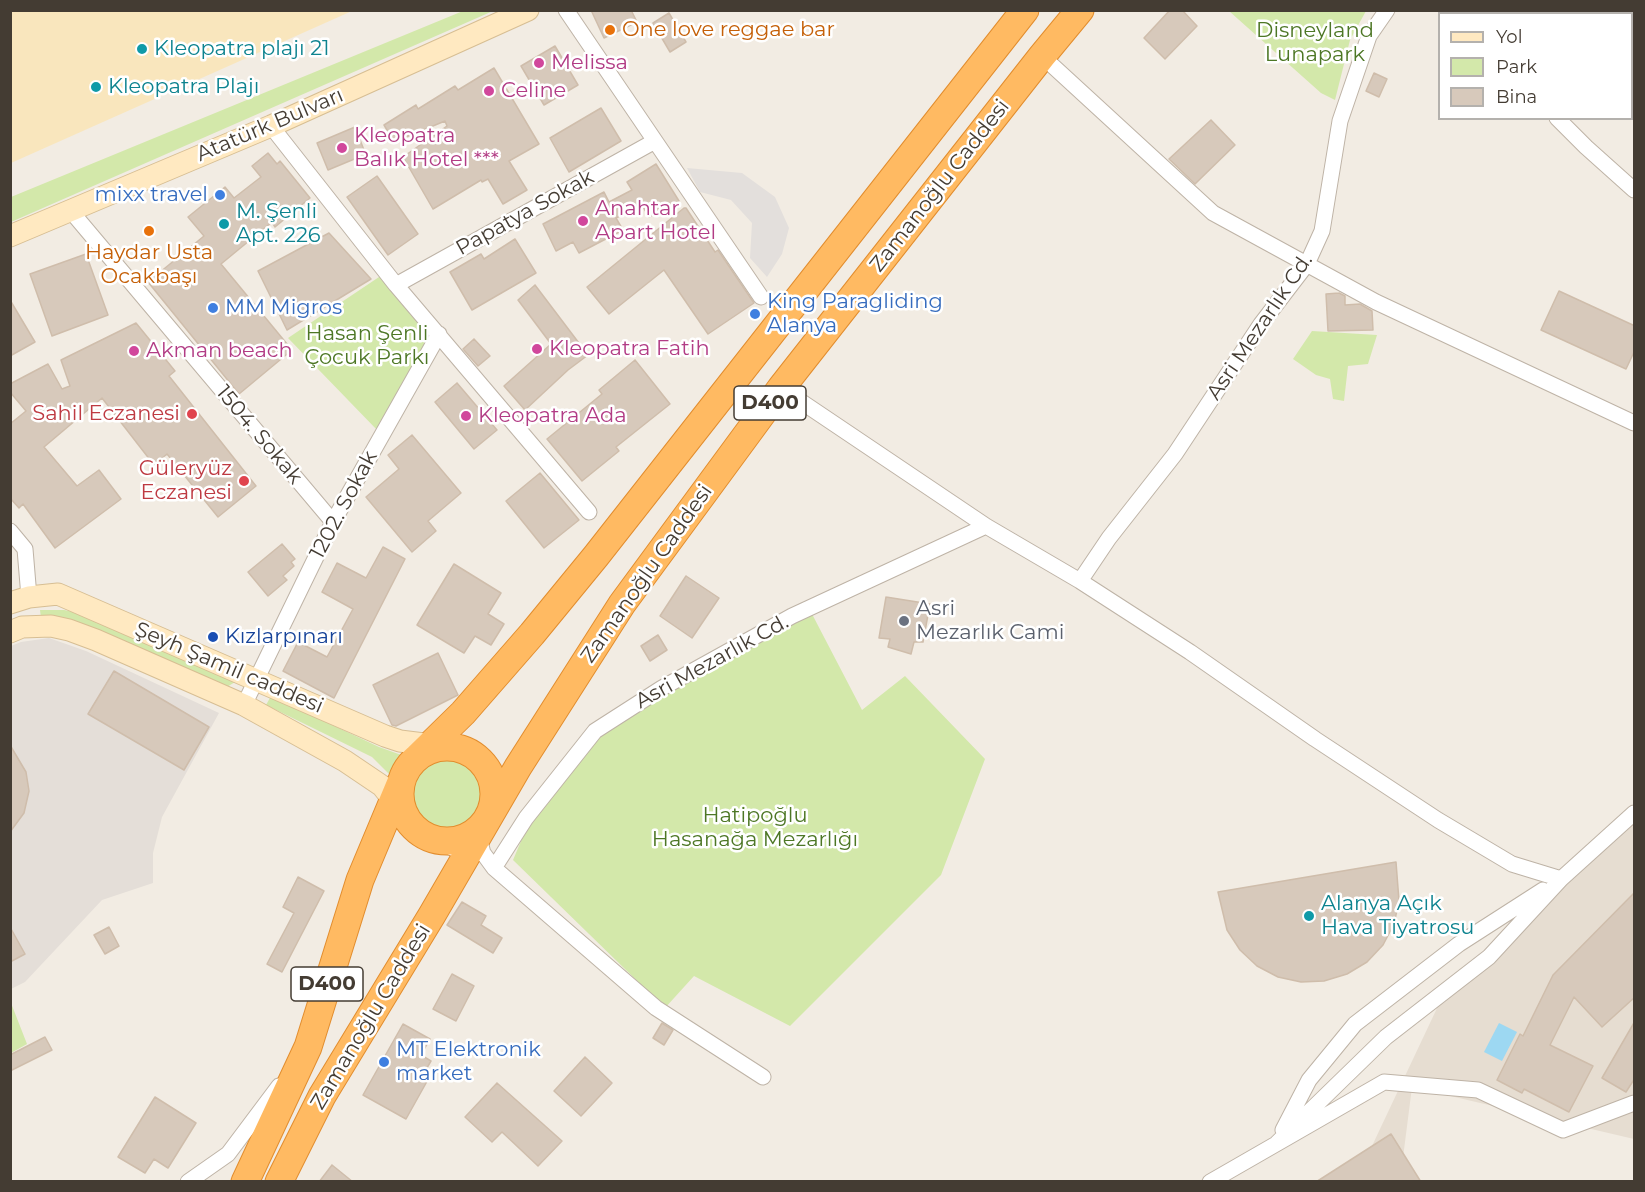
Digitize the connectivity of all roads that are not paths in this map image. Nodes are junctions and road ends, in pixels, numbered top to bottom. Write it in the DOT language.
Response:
graph roads {
  1 [pos="528,10"];
  2 [pos="566,10"];
  3 [pos="1025,10"];
  4 [pos="1080,10"];
  5 [pos="1387,10"];
  6 [pos="1042,56"];
  7 [pos="1559,120"];
  8 [pos="271,126"];
  9 [pos="655,141"];
  10 [pos="1635,190"];
  11 [pos="70,210"];
  12 [pos="10,236"];
  13 [pos="1307,264"];
  14 [pos="396,285"];
  15 [pos="762,297"];
  16 [pos="439,334"];
  17 [pos="781,388"];
  18 [pos="1635,423"];
  19 [pos="589,512"];
  20 [pos="333,522"];
  21 [pos="986,526"];
  22 [pos="10,531"];
  23 [pos="1080,580"];
  24 [pos="20,600"];
  25 [pos="16,630"];
  26 [pos="257,680"];
  27 [pos="244,705"];
  28 [pos="432,750"];
  29 [pos="399,798"];
  30 [pos="1635,813"];
  31 [pos="478,835"];
  32 [pos="437,841"];
  33 [pos="494,868"];
  34 [pos="1561,879"];
  35 [pos="308,1047"];
  36 [pos="763,1077"];
  37 [pos="1635,1103"];
  38 [pos="1277,1143"];
  39 [pos="188,1182"];
  40 [pos="245,1182"];
  41 [pos="279,1182"];
  42 [pos="1210,1182"];
  1 -- 8 [label="main road, Atatürk Bulvarı"];
  2 -- 9 [label="street"];
  3 -- 28 [label="highway, Zamanoğlu Caddesi / D400"];
  4 -- 6 [label="highway, Zamanoğlu Caddesi / D400"];
  5 -- 13 [label="street, Asri Mezarlık Cd."];
  6 -- 13 [label="street"];
  6 -- 17 [label="highway, Zamanoğlu Caddesi / D400"];
  7 -- 10 [label="street"];
  8 -- 11 [label="main road, Atatürk Bulvarı"];
  8 -- 14 [label="street"];
  9 -- 14 [label="street, Papatya Sokak"];
  9 -- 15 [label="street"];
  11 -- 12 [label="main road, Atatürk Bulvarı"];
  11 -- 20 [label="street, 1504. Sokak"];
  13 -- 18 [label="street"];
  13 -- 23 [label="street, Asri Mezarlık Cd."];
  14 -- 16 [label="street"];
  16 -- 19 [label="street"];
  16 -- 20 [label="street, 1202. Sokak"];
  17 -- 21 [label="street"];
  17 -- 31 [label="highway, Zamanoğlu Caddesi / D400"];
  20 -- 26 [label="street, 1202. Sokak"];
  21 -- 23 [label="street"];
  21 -- 33 [label="street, Asri Mezarlık Cd."];
  22 -- 24 [label="street"];
  23 -- 34 [label="street"];
  24 -- 25 [label="main road"];
  24 -- 26 [label="main road, Şeyh Şamil caddesi"];
  25 -- 27 [label="main road, Şeyh Şamil caddesi"];
  26 -- 27 [label="street, 1202. Sokak"];
  26 -- 28 [label="main road, Şeyh Şamil caddesi"];
  27 -- 29 [label="main road, Şeyh Şamil caddesi"];
  28 -- 29 [label="highway, Zamanoğlu Caddesi"];
  28 -- 31 [label="highway"];
  29 -- 32 [label="highway"];
  29 -- 35 [label="highway, D400"];
  30 -- 34 [label="street"];
  31 -- 32 [label="street"];
  31 -- 32 [label="highway"];
  31 -- 33 [label="street"];
  31 -- 33 [label="street"];
  31 -- 41 [label="highway, Zamanoğlu Caddesi / D400"];
  33 -- 36 [label="street"];
  34 -- 38 [label="street"];
  34 -- 38 [label="street"];
  35 -- 39 [label="street"];
  35 -- 40 [label="highway, D400"];
  37 -- 38 [label="street"];
  38 -- 42 [label="street"];
}
